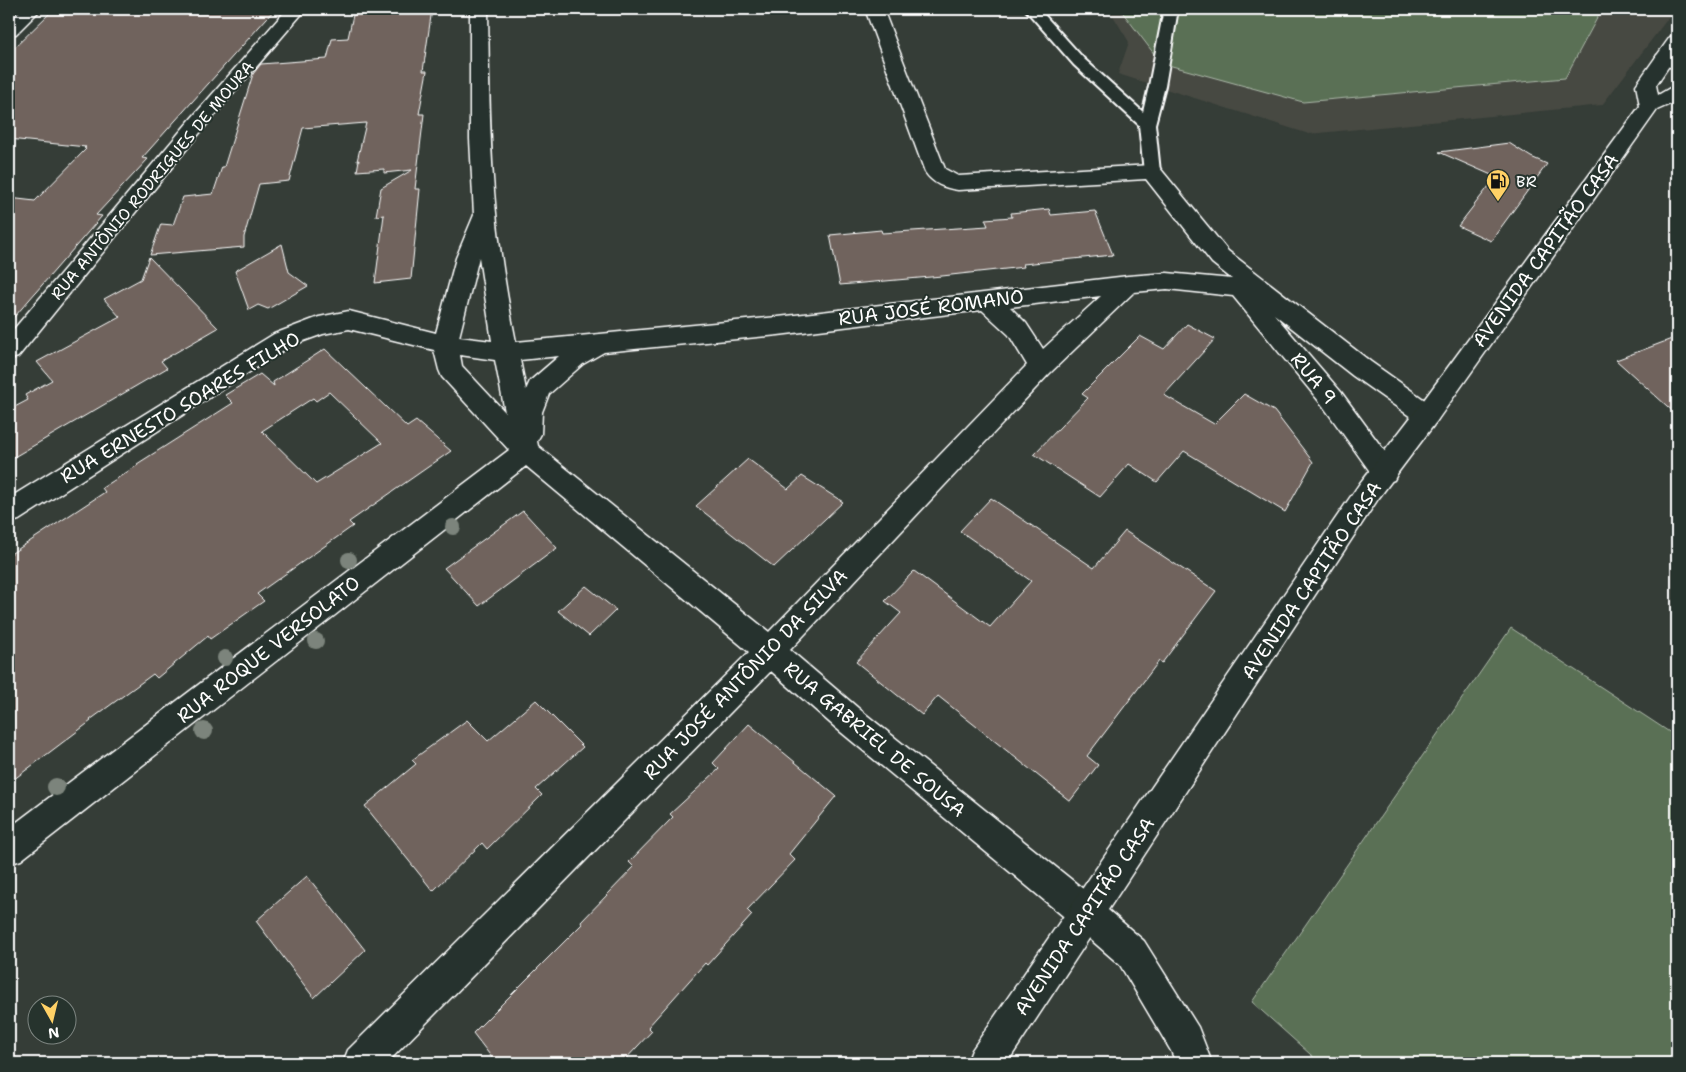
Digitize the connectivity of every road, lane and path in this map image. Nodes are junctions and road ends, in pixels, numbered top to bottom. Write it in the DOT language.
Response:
graph roads {
  1 [pos="32,9"];
  2 [pos="297,9"];
  3 [pos="479,9"];
  4 [pos="874,9"];
  5 [pos="1032,9"];
  6 [pos="1171,9"];
  7 [pos="9,30"];
  8 [pos="1677,41"];
  9 [pos="1671,61"];
  10 [pos="1677,92"];
  11 [pos="1650,106"];
  12 [pos="1146,124"];
  13 [pos="1152,172"];
  14 [pos="485,215"];
  15 [pos="1128,284"];
  16 [pos="1250,289"];
  17 [pos="984,300"];
  18 [pos="602,343"];
  19 [pos="444,344"];
  20 [pos="9,351"];
  21 [pos="505,352"];
  22 [pos="1040,367"];
  23 [pos="1427,415"];
  24 [pos="526,451"];
  25 [pos="1385,472"];
  26 [pos="9,512"];
  27 [pos="770,651"];
  28 [pos="9,848"];
  29 [pos="1086,913"];
  30 [pos="361,1063"];
  31 [pos="985,1063"];
  32 [pos="1194,1063"];
  1 -- 7 [label="street"];
  2 -- 20 [label="street, RUA ANTÔNIO RODRIGUES DE MOURA"];
  3 -- 14 [label="street"];
  4 -- 13 [label="street"];
  5 -- 12 [label="lane"];
  6 -- 12 [label="lane"];
  8 -- 9 [label="street"];
  9 -- 11 [label="street"];
  10 -- 11 [label="street"];
  11 -- 23 [label="street, AVENIDA CAPITÃO CASA"];
  12 -- 13 [label="lane"];
  13 -- 16 [label="street"];
  14 -- 19 [label="street"];
  14 -- 21 [label="street"];
  15 -- 16 [label="street, RUA JOSÉ ROMANO"];
  15 -- 17 [label="street, RUA JOSÉ ROMANO"];
  15 -- 22 [label="street, RUA JOSÉ ANTÔNIO DA SILVA"];
  16 -- 23 [label="street, RUA 9"];
  16 -- 25 [label="street, RUA 9"];
  17 -- 18 [label="street, RUA JOSÉ ROMANO"];
  17 -- 22 [label="street"];
  18 -- 21 [label="street, RUA JOSÉ ROMANO"];
  18 -- 24 [label="street, RUA JOSÉ ROMANO"];
  19 -- 21 [label="street, RUA ERNESTO SOARES FILHO"];
  19 -- 24 [label="street, RUA GABRIEL DE SOUSA"];
  19 -- 26 [label="street, RUA ERNESTO SOARES FILHO"];
  21 -- 24 [label="street"];
  22 -- 27 [label="street, RUA JOSÉ ANTÔNIO DA SILVA"];
  23 -- 25 [label="street, AVENIDA CAPITÃO CASA"];
  24 -- 27 [label="street, RUA GABRIEL DE SOUSA"];
  24 -- 28 [label="street, RUA ROQUE VERSOLATO"];
  25 -- 29 [label="street, AVENIDA CAPITÃO CASA"];
  27 -- 29 [label="street, RUA GABRIEL DE SOUSA"];
  27 -- 30 [label="street, RUA JOSÉ ANTÔNIO DA SILVA"];
  29 -- 31 [label="street, AVENIDA CAPITÃO CASA"];
  29 -- 32 [label="street, RUA GABRIEL DE SOUSA"];
}
